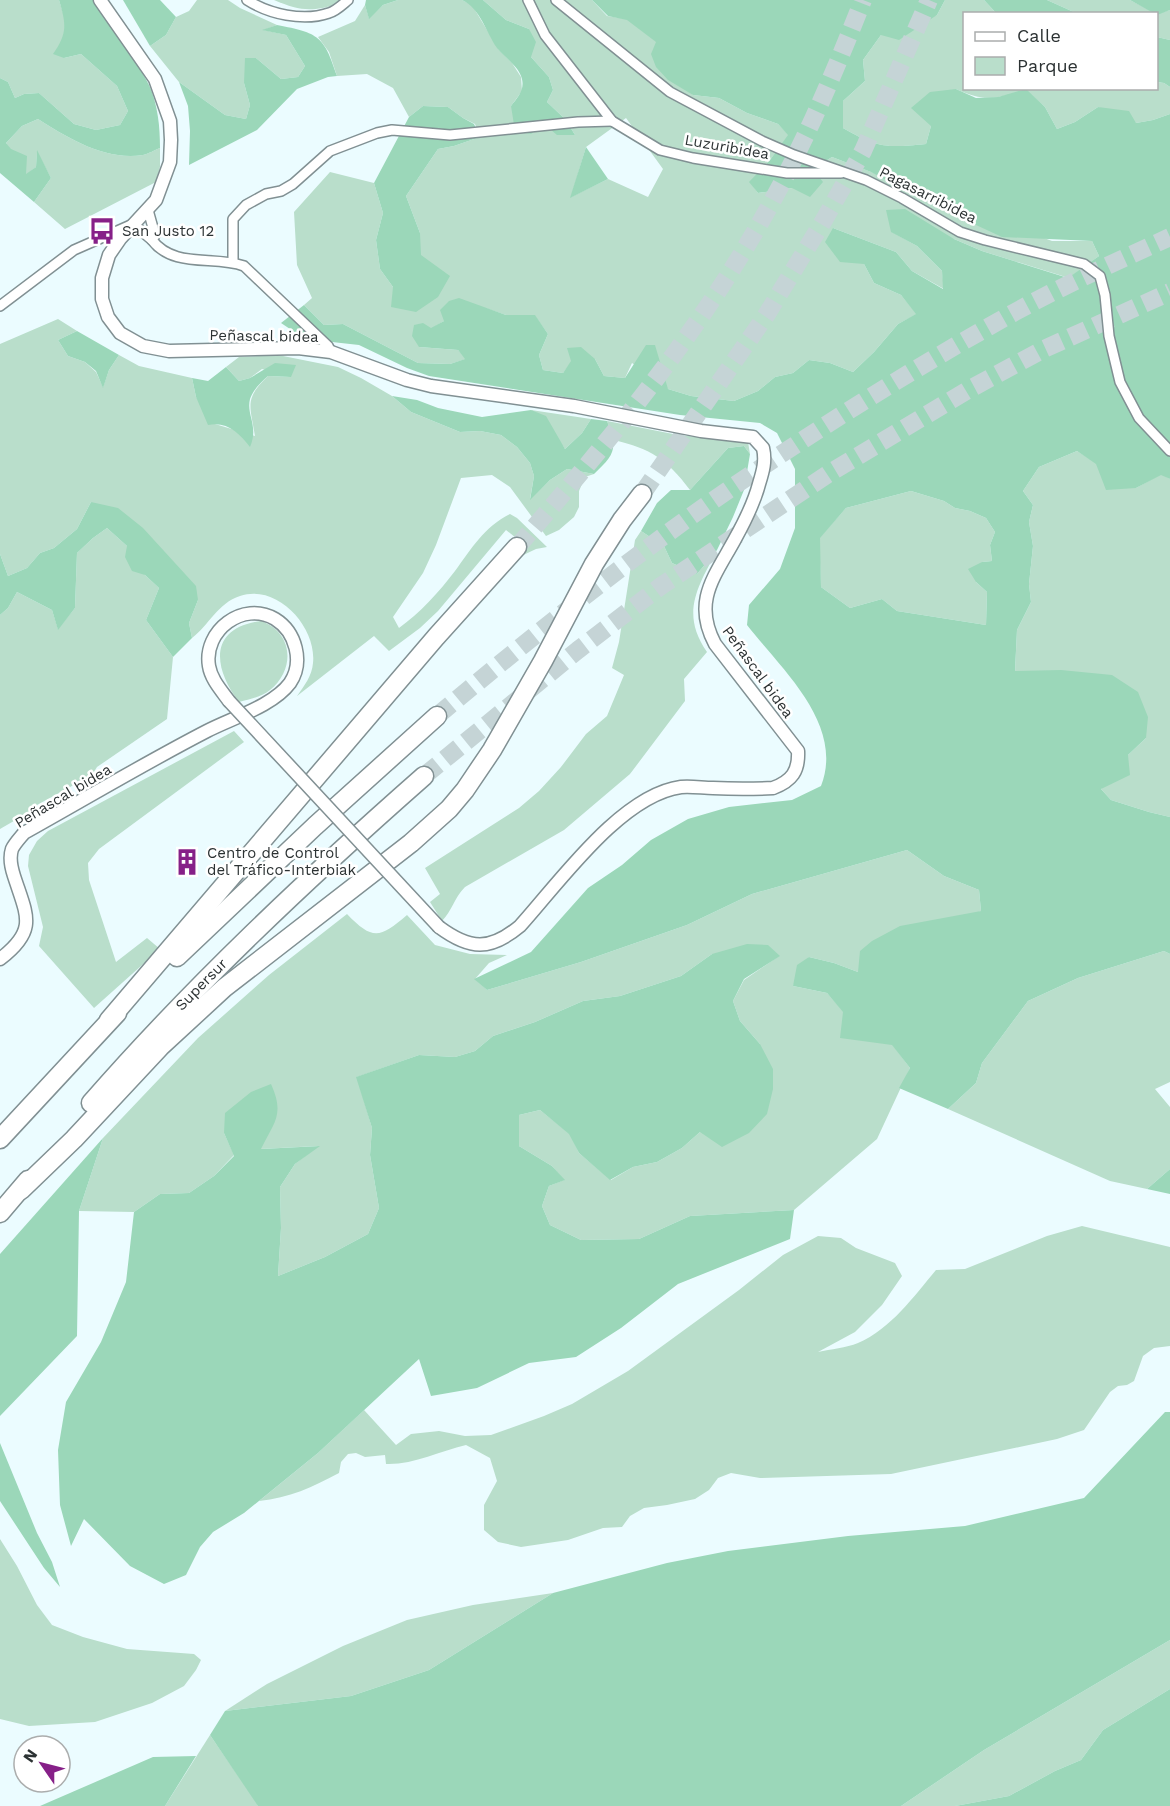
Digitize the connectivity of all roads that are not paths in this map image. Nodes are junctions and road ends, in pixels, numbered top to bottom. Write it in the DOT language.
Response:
graph roads {
  1 [pos="100,0"];
  2 [pos="247,0"];
  3 [pos="348,0"];
  4 [pos="528,0"];
  5 [pos="556,0"];
  6 [pos="612,121"];
  7 [pos="846,173"];
  8 [pos="148,210"];
  9 [pos="133,224"];
  10 [pos="152,240"];
  11 [pos="233,261"];
  12 [pos="0,306"];
  13 [pos="331,352"];
  14 [pos="1170,451"];
  15 [pos="642,494"];
  16 [pos="518,547"];
  17 [pos="437,716"];
  18 [pos="424,776"];
  19 [pos="0,959"];
  20 [pos="109,1020"];
  21 [pos="70,1136"];
  22 [pos="0,1139"];
  23 [pos="0,1213"];
  1 -- 8 [label="street, Peñascal bidea"];
  2 -- 3 [label="street"];
  4 -- 6 [label="street, Luzuribidea"];
  5 -- 7 [label="street, Pagasarribidea"];
  6 -- 7 [label="street, Luzuribidea"];
  6 -- 11 [label="street"];
  7 -- 14 [label="street, Pagasarribidea"];
  8 -- 9 [label="street, Peñascal bidea"];
  8 -- 10 [label="street"];
  9 -- 10 [label="street"];
  9 -- 12 [label="street"];
  9 -- 13 [label="street, Peñascal bidea"];
  10 -- 11 [label="street"];
  11 -- 13 [label="street"];
  13 -- 19 [label="street, Peñascal bidea, bridge"];
  15 -- 21 [label="highway"];
  16 -- 20 [label="highway"];
  17 -- 20 [label="highway"];
  18 -- 21 [label="highway, Supersur"];
  20 -- 22 [label="highway"];
  21 -- 23 [label="highway"];
}
